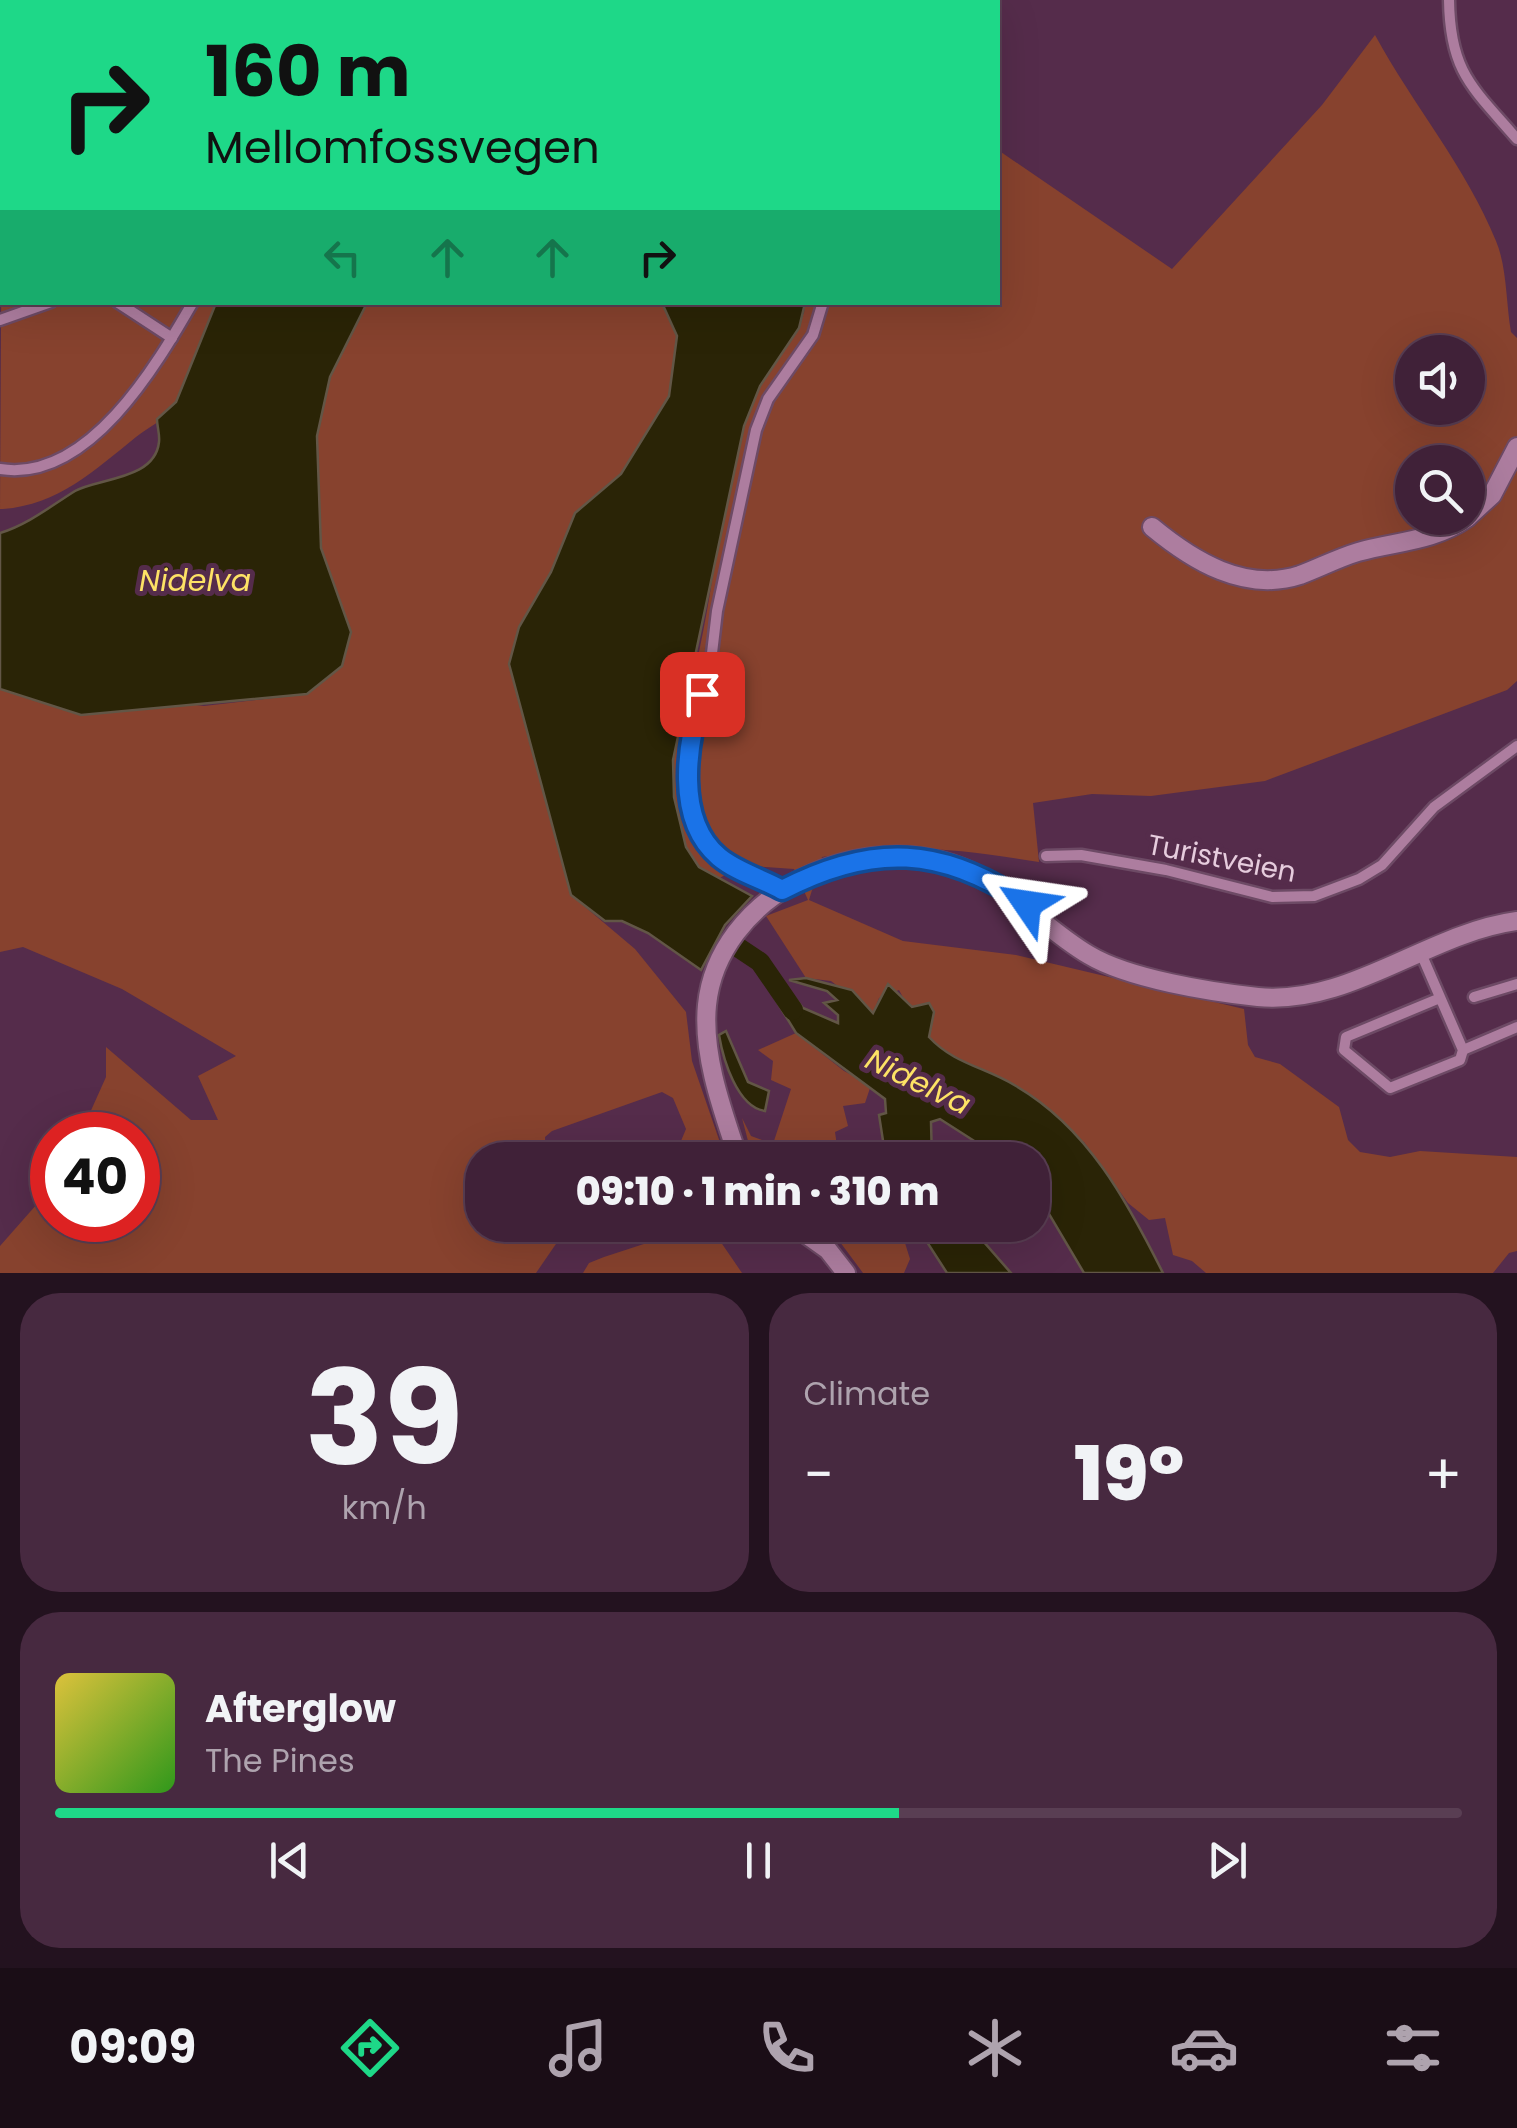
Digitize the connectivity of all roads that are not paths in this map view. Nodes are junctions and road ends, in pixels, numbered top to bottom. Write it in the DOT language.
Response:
graph roads {
  1 [pos="1449,0"];
  2 [pos="1517,139"];
  3 [pos="42,305"];
  4 [pos="122,305"];
  5 [pos="191,305"];
  6 [pos="822,305"];
  7 [pos="0,320"];
  8 [pos="172,338"];
  9 [pos="1517,448"];
  10 [pos="0,469"];
  11 [pos="1485,501"];
  12 [pos="1152,526"];
  13 [pos="1433,535"];
  14 [pos="1517,746"];
  15 [pos="1046,856"];
  16 [pos="782,890"];
  17 [pos="1517,921"];
  18 [pos="1420,952"];
  19 [pos="1517,984"];
  20 [pos="1474,997"];
  21 [pos="1440,998"];
  22 [pos="1517,1027"];
  23 [pos="1463,1050"];
  24 [pos="734,1142"];
  25 [pos="817,1242"];
  26 [pos="846,1273"];
  1 -- 2 [label="street"];
  3 -- 7 [label="street"];
  4 -- 8 [label="street"];
  5 -- 8 [label="street"];
  6 -- 16 [label="street"];
  8 -- 10 [label="street"];
  9 -- 11 [label="street"];
  12 -- 13 [label="street"];
  14 -- 15 [label="street, Turistveien"];
  16 -- 18 [label="street"];
  16 -- 24 [label="street"];
  17 -- 18 [label="street"];
  18 -- 21 [label="street"];
  19 -- 20 [label="street"];
  21 -- 23 [label="street"];
  21 -- 23 [label="street"];
  22 -- 23 [label="street"];
  25 -- 26 [label="street"];
}
